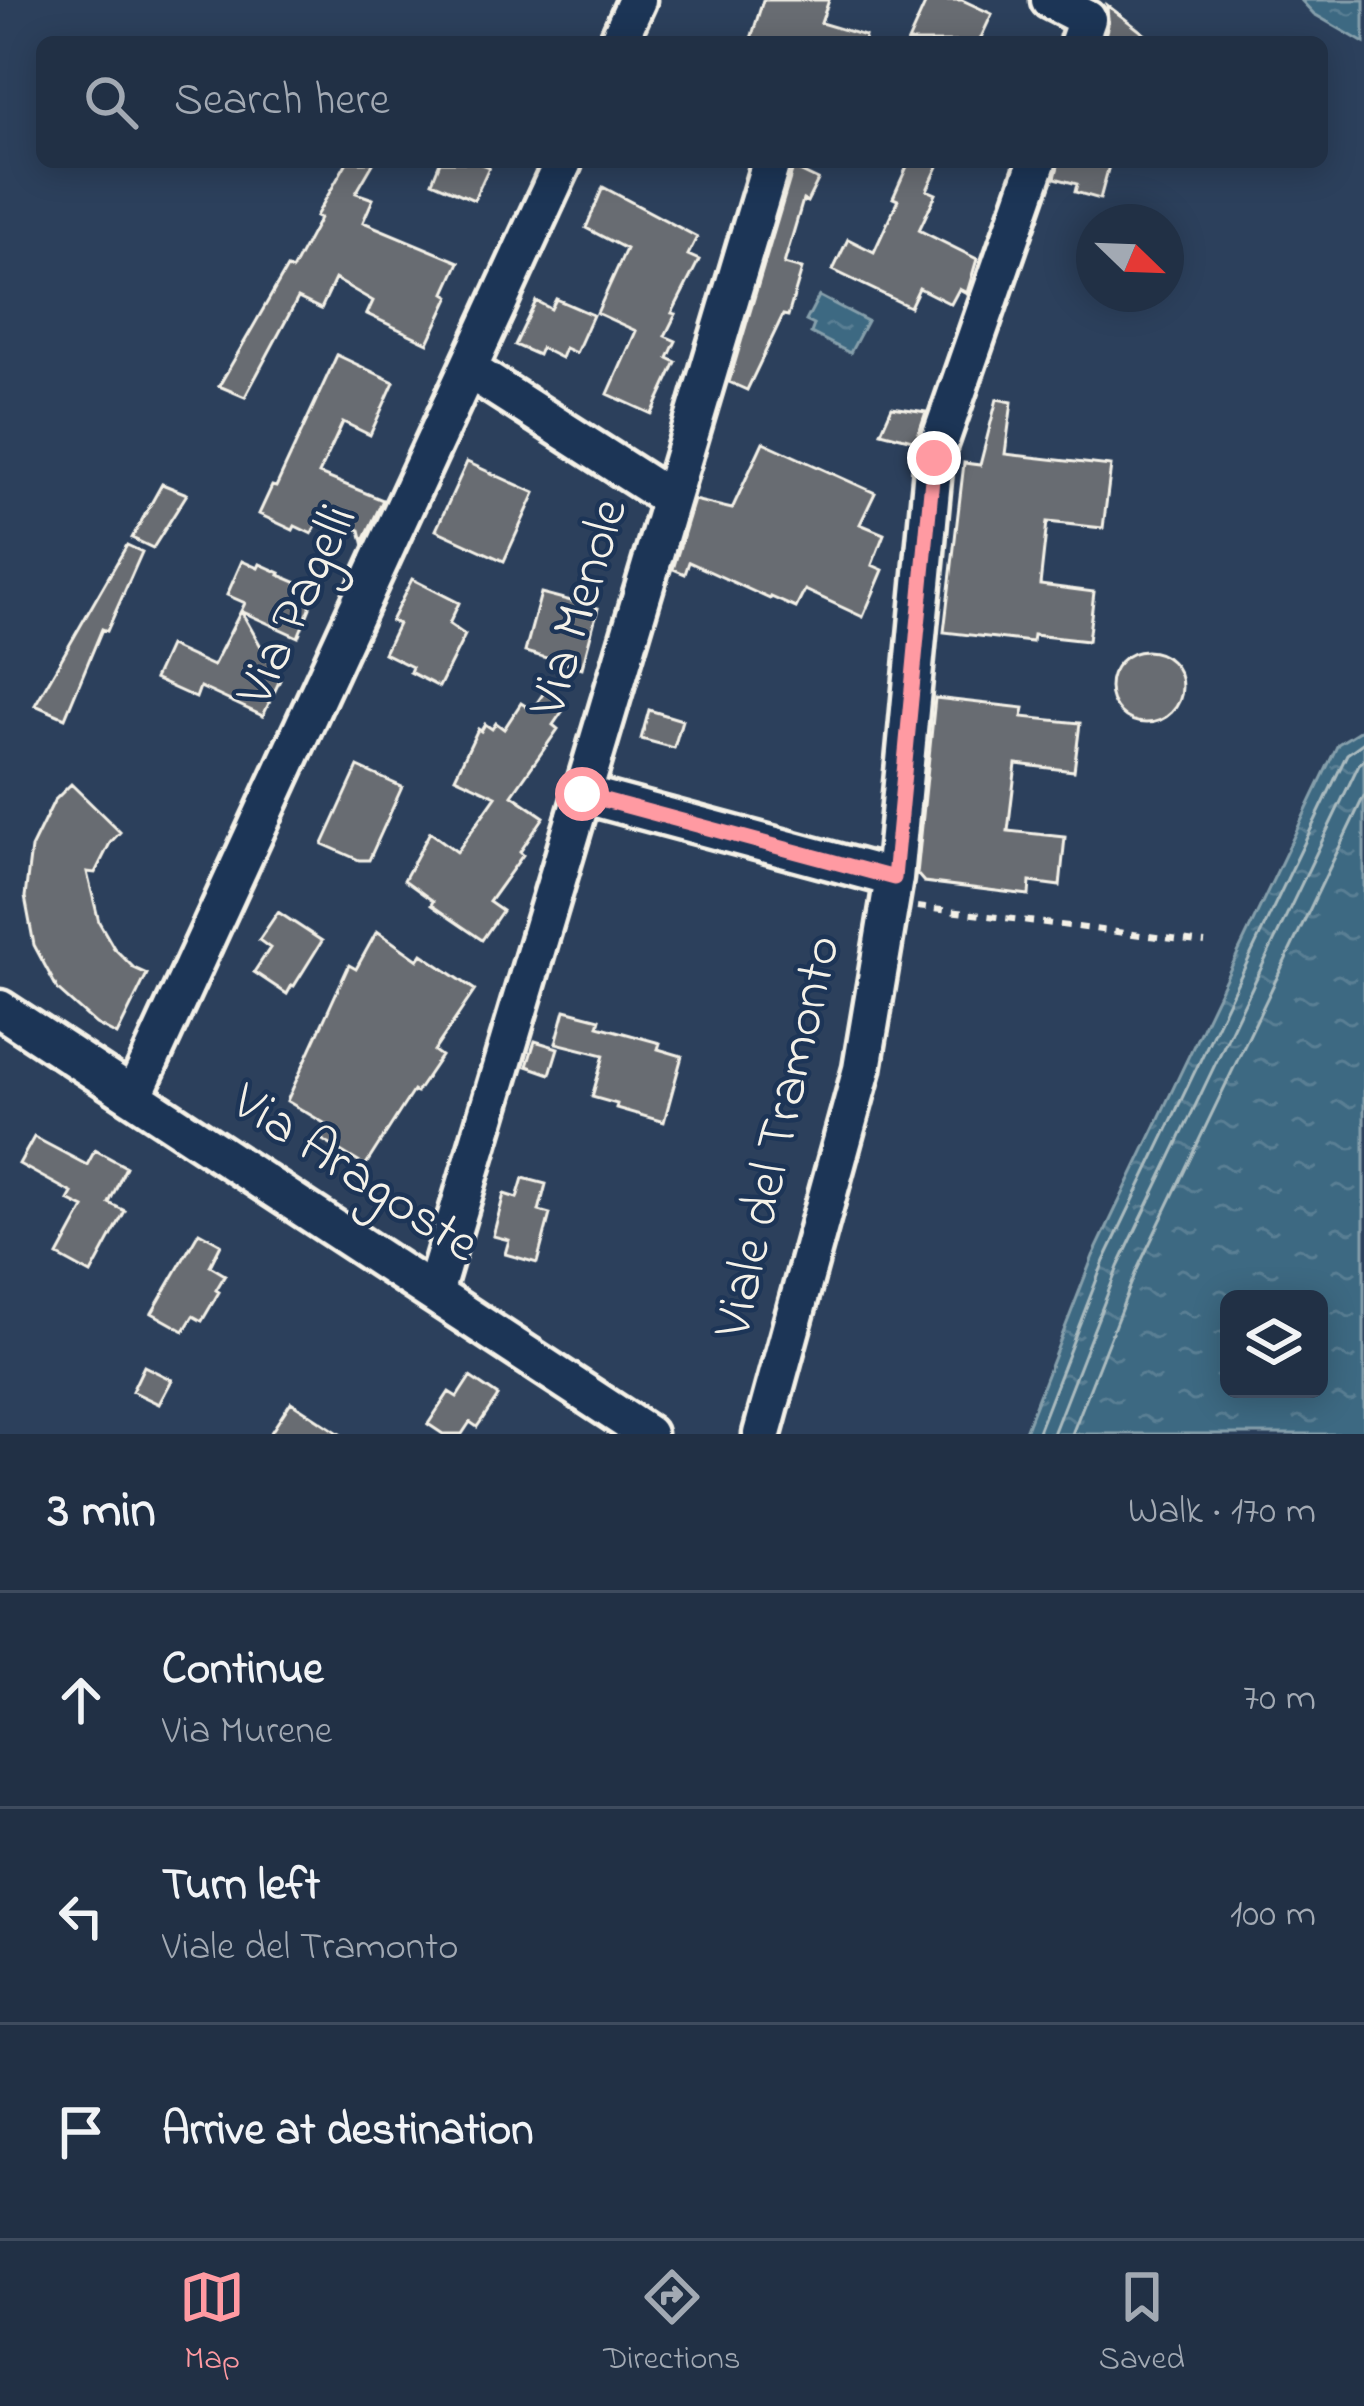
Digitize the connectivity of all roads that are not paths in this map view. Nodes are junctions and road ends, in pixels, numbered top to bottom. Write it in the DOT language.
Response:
graph roads {
  1 [pos="637,0"];
  2 [pos="1050,0"];
  3 [pos="621,36"];
  4 [pos="1081,36"];
  5 [pos="560,168"];
  6 [pos="769,168"];
  7 [pos="1035,168"];
  8 [pos="468,369"];
  9 [pos="670,499"];
  10 [pos="582,794"];
  11 [pos="892,891"];
  12 [pos="0,1009"];
  13 [pos="134,1095"];
  14 [pos="434,1293"];
  15 [pos="647,1434"];
  16 [pos="762,1434"];
  1 -- 3 [label="street"];
  2 -- 4 [label="street"];
  5 -- 8 [label="street, Via Pagelli"];
  6 -- 9 [label="street, Via Menole"];
  7 -- 11 [label="street, Viale del Tramonto"];
  8 -- 9 [label="street"];
  8 -- 13 [label="street, Via Pagelli"];
  9 -- 10 [label="street, Via Menole"];
  10 -- 11 [label="street"];
  10 -- 14 [label="street, Via Menole"];
  11 -- 16 [label="street, Viale del Tramonto"];
  12 -- 13 [label="street, Via Aragoste"];
  13 -- 14 [label="street, Via Aragoste"];
  14 -- 15 [label="street, Via Aragoste"];
}
